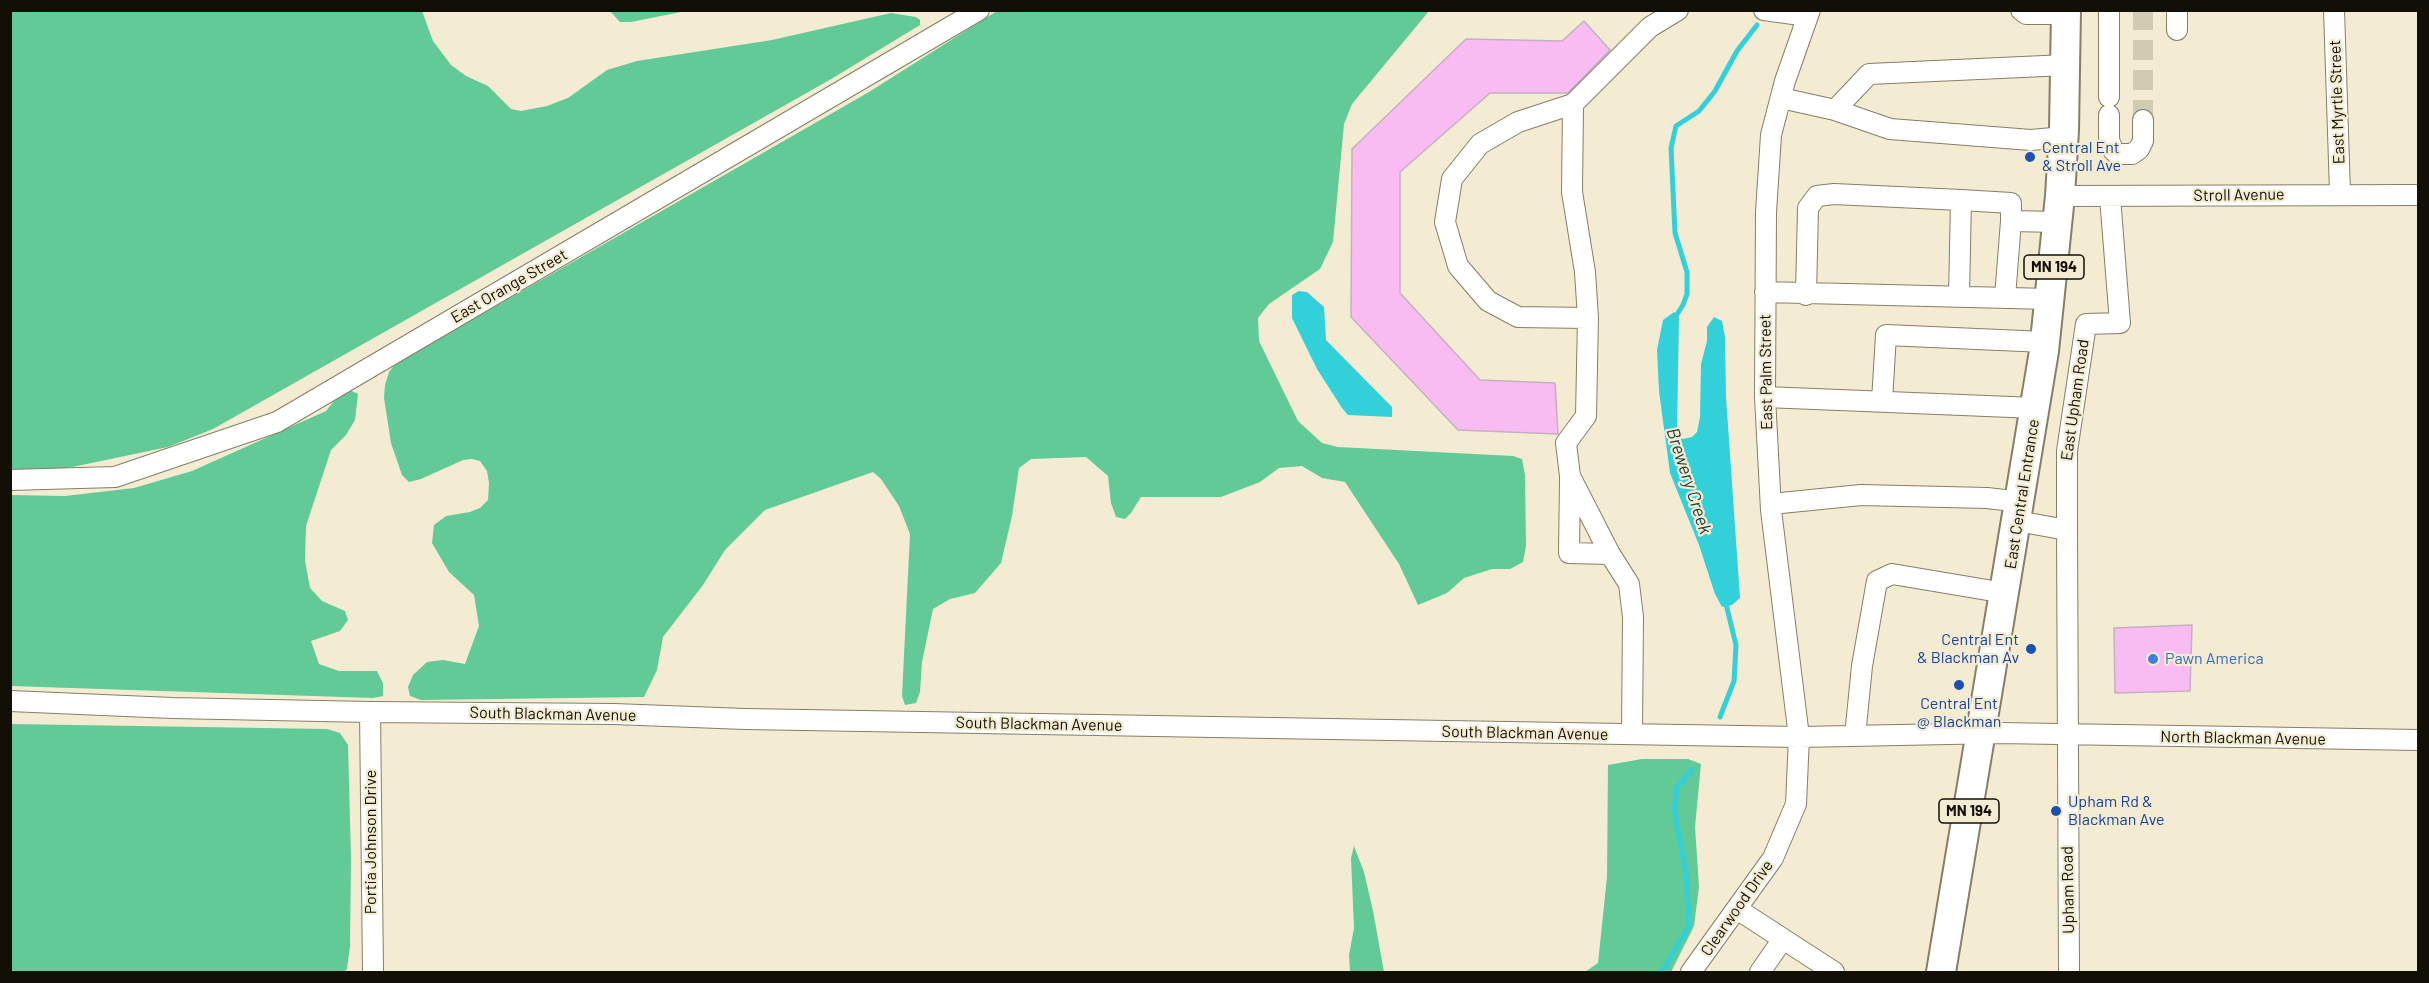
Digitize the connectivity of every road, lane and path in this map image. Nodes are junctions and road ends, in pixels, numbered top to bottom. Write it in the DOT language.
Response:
graph roads {
  1 [pos="979,10"];
  2 [pos="1678,10"];
  3 [pos="1764,10"];
  4 [pos="2021,10"];
  5 [pos="2109,10"];
  6 [pos="2334,10"];
  7 [pos="2066,12"];
  8 [pos="1809,13"];
  9 [pos="2066,65"];
  10 [pos="1780,98"];
  11 [pos="1573,104"];
  12 [pos="1835,110"];
  13 [pos="2143,120"];
  14 [pos="2064,137"];
  15 [pos="2340,193"];
  16 [pos="2418,195"];
  17 [pos="2110,197"];
  18 [pos="1961,201"];
  19 [pos="2059,209"];
  20 [pos="2011,221"];
  21 [pos="1765,292"];
  22 [pos="1806,295"];
  23 [pos="1959,296"];
  24 [pos="2005,297"];
  25 [pos="2050,299"];
  26 [pos="1588,318"];
  27 [pos="2045,342"];
  28 [pos="1765,397"];
  29 [pos="1882,400"];
  30 [pos="2036,408"];
  31 [pos="1569,476"];
  32 [pos="10,480"];
  33 [pos="1771,504"];
  34 [pos="2019,511"];
  35 [pos="2067,530"];
  36 [pos="1610,554"];
  37 [pos="2005,593"];
  38 [pos="10,701"];
  39 [pos="370,712"];
  40 [pos="1982,733"];
  41 [pos="1632,735"];
  42 [pos="2067,735"];
  43 [pos="1855,736"];
  44 [pos="1799,737"];
  45 [pos="2418,740"];
  46 [pos="1737,909"];
  47 [pos="1783,939"];
  48 [pos="373,972"];
  49 [pos="1691,972"];
  50 [pos="1760,972"];
  51 [pos="1834,972"];
  52 [pos="1941,972"];
  53 [pos="2069,972"];
  1 -- 32 [label="street, East Orange Street"];
  2 -- 11 [label="street"];
  3 -- 8 [label="street"];
  4 -- 7 [label="street"];
  5 -- 13 [label="street"];
  6 -- 15 [label="street, East Myrtle Street"];
  7 -- 9 [label="highway, East Central Entrance / MN 194"];
  8 -- 10 [label="street, East Palm Street"];
  9 -- 12 [label="street"];
  9 -- 14 [label="highway, East Central Entrance / MN 194"];
  10 -- 12 [label="street"];
  10 -- 21 [label="street, East Palm Street"];
  11 -- 26 [label="street"];
  11 -- 26 [label="street"];
  12 -- 14 [label="street"];
  14 -- 19 [label="highway, East Central Entrance / MN 194"];
  15 -- 16 [label="street, Stroll Avenue"];
  15 -- 17 [label="street, Stroll Avenue"];
  17 -- 19 [label="street, Stroll Avenue"];
  17 -- 35 [label="street, East Upham Road"];
  18 -- 20 [label="street"];
  18 -- 22 [label="street"];
  18 -- 23 [label="street"];
  19 -- 20 [label="street, Stroll Avenue"];
  19 -- 25 [label="highway, East Central Entrance / MN 194"];
  20 -- 24 [label="street"];
  21 -- 22 [label="street"];
  21 -- 28 [label="street, East Palm Street"];
  22 -- 23 [label="street"];
  23 -- 24 [label="street"];
  24 -- 25 [label="street"];
  25 -- 27 [label="highway, East Central Entrance / MN 194"];
  26 -- 31 [label="street"];
  27 -- 29 [label="street"];
  27 -- 30 [label="highway, East Central Entrance / MN 194"];
  28 -- 29 [label="street"];
  28 -- 33 [label="street, East Palm Street"];
  29 -- 30 [label="street"];
  30 -- 34 [label="highway, East Central Entrance / MN 194"];
  31 -- 36 [label="street"];
  31 -- 36 [label="street"];
  33 -- 34 [label="street"];
  33 -- 44 [label="street, East Palm Street"];
  34 -- 35 [label="street"];
  34 -- 37 [label="highway, East Central Entrance / MN 194"];
  35 -- 42 [label="street, East Upham Road"];
  36 -- 41 [label="street"];
  37 -- 40 [label="highway, East Central Entrance / MN 194"];
  37 -- 43 [label="street"];
  38 -- 39 [label="street, South Blackman Avenue"];
  39 -- 41 [label="street, South Blackman Avenue"];
  39 -- 48 [label="street, Portia Johnson Drive"];
  40 -- 42 [label="street, South Blackman Avenue"];
  40 -- 43 [label="street, South Blackman Avenue"];
  40 -- 52 [label="highway, East Central Entrance / MN 194"];
  41 -- 44 [label="street, South Blackman Avenue"];
  42 -- 45 [label="street, North Blackman Avenue"];
  42 -- 53 [label="street, Upham Road"];
  43 -- 44 [label="street, South Blackman Avenue"];
  44 -- 46 [label="street, Clearwood Drive"];
  46 -- 47 [label="street"];
  46 -- 49 [label="street, Clearwood Drive"];
  47 -- 50 [label="street"];
  47 -- 51 [label="street"];
}
